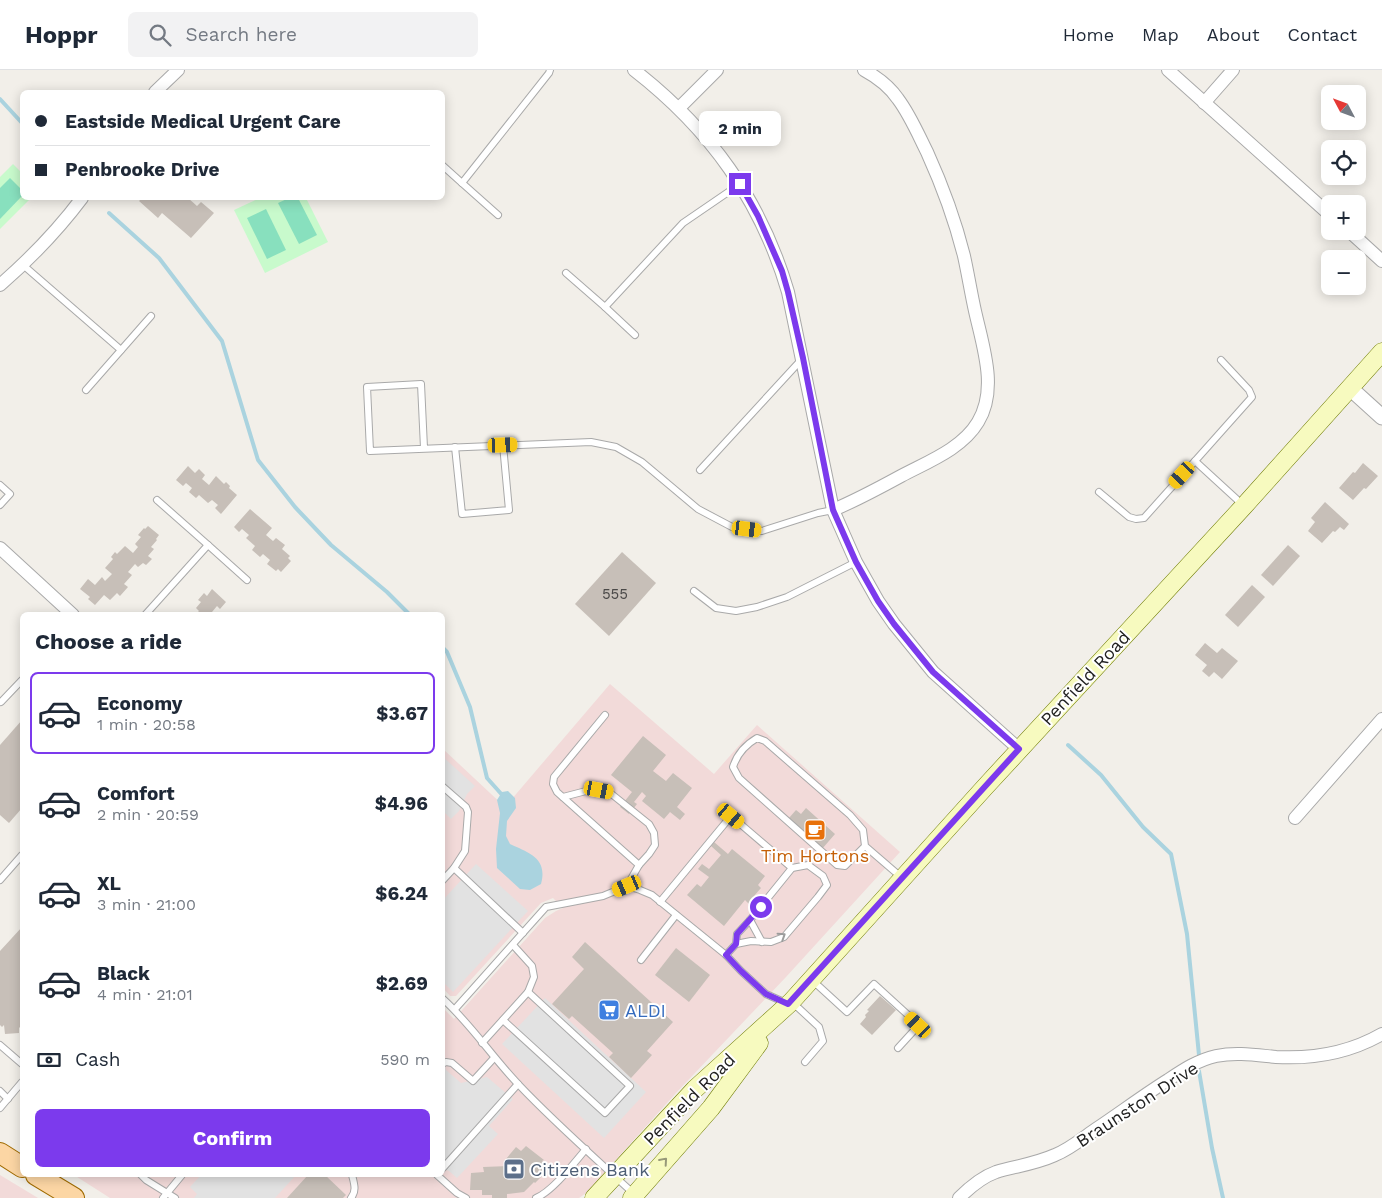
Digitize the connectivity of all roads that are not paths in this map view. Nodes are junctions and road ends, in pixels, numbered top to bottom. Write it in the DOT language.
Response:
graph roads {
  1 [pos="178,70"];
  2 [pos="550,70"];
  3 [pos="634,70"];
  4 [pos="717,70"];
  5 [pos="864,70"];
  6 [pos="1168,70"];
  7 [pos="1233,70"];
  8 [pos="157,90"];
  9 [pos="1204,103"];
  10 [pos="679,108"];
  11 [pos="445,168"];
  12 [pos="462,183"];
  13 [pos="740,184"];
  14 [pos="80,200"];
  15 [pos="1321,207"];
  16 [pos="498,215"];
  17 [pos="1359,240"];
  18 [pos="1382,261"];
  19 [pos="23,265"];
  20 [pos="566,273"];
  21 [pos="0,285"];
  22 [pos="605,307"];
  23 [pos="151,316"];
  24 [pos="635,335"];
  25 [pos="121,350"];
  26 [pos="1382,352"];
  27 [pos="803,358"];
  28 [pos="1221,360"];
  29 [pos="1350,388"];
  30 [pos="86,390"];
  31 [pos="1382,417"];
  32 [pos="503,445"];
  33 [pos="455,447"];
  34 [pos="424,448"];
  35 [pos="1195,461"];
  36 [pos="700,470"];
  37 [pos="0,485"];
  38 [pos="1098,492"];
  39 [pos="157,500"];
  40 [pos="0,505"];
  41 [pos="1244,506"];
  42 [pos="833,510"];
  43 [pos="208,546"];
  44 [pos="0,548"];
  45 [pos="856,562"];
  46 [pos="247,580"];
  47 [pos="694,591"];
  48 [pos="70,612"];
  49 [pos="148,612"];
  50 [pos="20,682"];
  51 [pos="0,702"];
  52 [pos="605,715"];
  53 [pos="1382,719"];
  54 [pos="1019,749"];
  55 [pos="445,789"];
  56 [pos="563,797"];
  57 [pos="1295,818"];
  58 [pos="865,846"];
  59 [pos="20,857"];
  60 [pos="640,864"];
  61 [pos="454,868"];
  62 [pos="792,868"];
  63 [pos="445,877"];
  64 [pos="902,878"];
  65 [pos="0,880"];
  66 [pos="627,886"];
  67 [pos="660,902"];
  68 [pos="676,915"];
  69 [pos="750,920"];
  70 [pos="523,933"];
  71 [pos="762,942"];
  72 [pos="736,944"];
  73 [pos="513,945"];
  74 [pos="726,955"];
  75 [pos="641,960"];
  76 [pos="811,980"];
  77 [pos="528,992"];
  78 [pos="445,1003"];
  79 [pos="789,1003"];
  80 [pos="455,1009"];
  81 [pos="503,1020"];
  82 [pos="1382,1034"];
  83 [pos="482,1042"];
  84 [pos="0,1045"];
  85 [pos="898,1048"];
  86 [pos="494,1058"];
  87 [pos="20,1062"];
  88 [pos="445,1062"];
  89 [pos="805,1062"];
  90 [pos="20,1084"];
  91 [pos="518,1084"];
  92 [pos="0,1091"];
  93 [pos="8,1099"];
  94 [pos="0,1108"];
  95 [pos="586,1149"];
  96 [pos="0,1153"];
  97 [pos="20,1165"];
  98 [pos="445,1166"];
  99 [pos="614,1176"];
  100 [pos="40,1177"];
  101 [pos="142,1177"];
  102 [pos="180,1177"];
  103 [pos="352,1177"];
  104 [pos="439,1177"];
  105 [pos="165,1195"];
  106 [pos="635,1197"];
  107 [pos="74,1198"];
  108 [pos="175,1198"];
  109 [pos="351,1198"];
  110 [pos="466,1198"];
  111 [pos="536,1198"];
  112 [pos="594,1198"];
  113 [pos="959,1198"];
  1 -- 8 [label="street"];
  2 -- 12 [label="lane"];
  3 -- 10 [label="street"];
  4 -- 10 [label="street"];
  5 -- 42 [label="street"];
  6 -- 9 [label="street"];
  7 -- 9 [label="street"];
  9 -- 15 [label="street"];
  10 -- 13 [label="street"];
  11 -- 12 [label="lane"];
  12 -- 16 [label="lane"];
  13 -- 22 [label="lane"];
  13 -- 27 [label="street"];
  14 -- 19 [label="street"];
  17 -- 18 [label="street"];
  19 -- 21 [label="street"];
  19 -- 25 [label="lane"];
  20 -- 22 [label="lane"];
  22 -- 24 [label="lane"];
  23 -- 25 [label="lane"];
  25 -- 30 [label="lane"];
  26 -- 29 [label="main road, Penfield Road"];
  27 -- 36 [label="lane"];
  27 -- 42 [label="street"];
  28 -- 35 [label="lane"];
  29 -- 31 [label="street"];
  29 -- 41 [label="main road, Penfield Road"];
  32 -- 33 [label="lane"];
  32 -- 33 [label="lane"];
  32 -- 42 [label="lane"];
  33 -- 34 [label="lane"];
  34 -- 34 [label="lane"];
  35 -- 38 [label="lane"];
  35 -- 41 [label="lane"];
  37 -- 40 [label="lane"];
  39 -- 43 [label="lane"];
  41 -- 54 [label="main road, Penfield Road"];
  42 -- 45 [label="street"];
  43 -- 46 [label="lane"];
  43 -- 49 [label="lane"];
  44 -- 48 [label="street"];
  45 -- 47 [label="lane"];
  45 -- 54 [label="street"];
  50 -- 51 [label="lane"];
  52 -- 56 [label="lane"];
  53 -- 57 [label="street"];
  54 -- 64 [label="main road, Penfield Road"];
  55 -- 61 [label="lane"];
  56 -- 60 [label="lane"];
  56 -- 60 [label="lane"];
  58 -- 58 [label="lane"];
  58 -- 64 [label="lane"];
  59 -- 65 [label="lane"];
  60 -- 66 [label="lane"];
  61 -- 63 [label="lane"];
  61 -- 70 [label="lane"];
  62 -- 67 [label="lane"];
  62 -- 69 [label="lane"];
  71 -- 62 [label="lane, one-way"];
  64 -- 76 [label="main road, Penfield Road"];
  66 -- 67 [label="lane"];
  66 -- 70 [label="lane"];
  67 -- 68 [label="lane"];
  68 -- 74 [label="lane"];
  68 -- 75 [label="lane"];
  69 -- 71 [label="lane"];
  69 -- 72 [label="lane"];
  70 -- 73 [label="lane"];
  71 -- 72 [label="lane"];
  72 -- 74 [label="lane"];
  73 -- 77 [label="lane"];
  73 -- 80 [label="lane"];
  74 -- 79 [label="lane"];
  76 -- 79 [label="main road, Penfield Road"];
  76 -- 85 [label="lane"];
  77 -- 81 [label="lane"];
  77 -- 81 [label="lane"];
  78 -- 80 [label="lane"];
  79 -- 89 [label="lane"];
  79 -- 99 [label="main road, Penfield Road"];
  106 -- 79 [label="main road, Penfield Road, one-way"];
  80 -- 83 [label="lane"];
  81 -- 83 [label="lane"];
  82 -- 113 [label="street, Braunston Drive"];
  83 -- 86 [label="lane"];
  84 -- 87 [label="lane"];
  86 -- 88 [label="lane"];
  86 -- 91 [label="lane"];
  90 -- 93 [label="lane"];
  91 -- 95 [label="lane"];
  91 -- 98 [label="lane"];
  92 -- 93 [label="lane"];
  93 -- 94 [label="lane"];
  95 -- 99 [label="lane"];
  95 -- 111 [label="lane"];
  96 -- 97 [label="main road"];
  99 -- 106 [label="lane"];
  99 -- 112 [label="main road, Penfield Road"];
  100 -- 107 [label="main road"];
  101 -- 105 [label="lane"];
  102 -- 105 [label="lane"];
  103 -- 109 [label="lane"];
  104 -- 110 [label="lane"];
  105 -- 108 [label="lane"];
}
